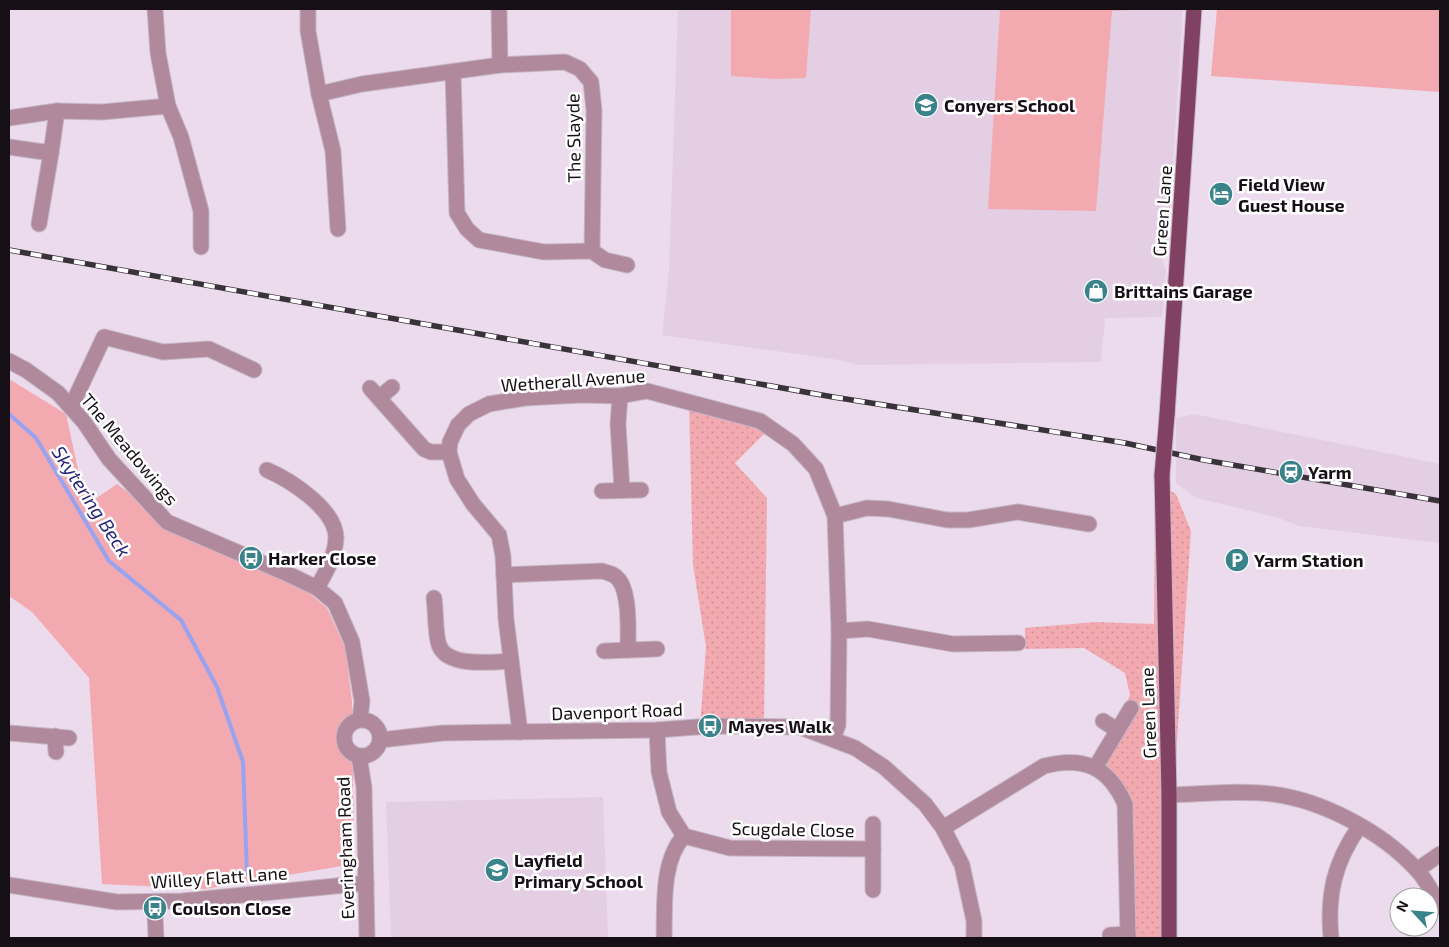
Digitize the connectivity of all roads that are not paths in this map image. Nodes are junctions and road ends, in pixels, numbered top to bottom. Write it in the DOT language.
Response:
graph roads {
  1 [pos="156,9"];
  2 [pos="308,9"];
  3 [pos="499,9"];
  4 [pos="1194,9"];
  5 [pos="500,65"];
  6 [pos="453,73"];
  7 [pos="319,94"];
  8 [pos="168,106"];
  9 [pos="57,111"];
  10 [pos="9,118"];
  11 [pos="9,147"];
  12 [pos="51,153"];
  13 [pos="39,224"];
  14 [pos="338,229"];
  15 [pos="201,247"];
  16 [pos="592,251"];
  17 [pos="627,265"];
  18 [pos="9,361"];
  19 [pos="254,370"];
  20 [pos="392,387"];
  21 [pos="620,396"];
  22 [pos="71,407"];
  23 [pos="449,452"];
  24 [pos="267,470"];
  25 [pos="622,490"];
  26 [pos="640,490"];
  27 [pos="602,491"];
  28 [pos="311,498"];
  29 [pos="308,515"];
  30 [pos="835,516"];
  31 [pos="1089,524"];
  32 [pos="504,575"];
  33 [pos="317,588"];
  34 [pos="434,598"];
  35 [pos="838,631"];
  36 [pos="1018,643"];
  37 [pos="657,649"];
  38 [pos="628,650"];
  39 [pos="604,651"];
  40 [pos="511,661"];
  41 [pos="1131,708"];
  42 [pos="360,719"];
  43 [pos="1103,721"];
  44 [pos="657,730"];
  45 [pos="1117,730"];
  46 [pos="520,732"];
  47 [pos="9,733"];
  48 [pos="833,739"];
  49 [pos="380,740"];
  50 [pos="56,752"];
  51 [pos="359,756"];
  52 [pos="1094,768"];
  53 [pos="1169,794"];
  54 [pos="873,824"];
  55 [pos="1359,827"];
  56 [pos="943,828"];
  57 [pos="684,836"];
  58 [pos="873,849"];
  59 [pos="1440,854"];
  60 [pos="1418,870"];
  61 [pos="366,883"];
  62 [pos="9,886"];
  63 [pos="873,890"];
  64 [pos="1440,908"];
  65 [pos="155,913"];
  66 [pos="1110,935"];
  67 [pos="1128,936"];
  68 [pos="156,938"];
  69 [pos="367,938"];
  70 [pos="664,938"];
  71 [pos="974,938"];
  72 [pos="1168,938"];
  73 [pos="1331,938"];
  1 -- 8 [label="street"];
  2 -- 7 [label="street"];
  3 -- 5 [label="street"];
  4 -- 53 [label="main road, Green Lane, bridge"];
  5 -- 6 [label="street, The Slayde"];
  5 -- 16 [label="street, The Slayde"];
  6 -- 7 [label="street, The Slayde"];
  6 -- 16 [label="street"];
  7 -- 14 [label="street"];
  8 -- 9 [label="street"];
  8 -- 15 [label="street"];
  9 -- 10 [label="street"];
  9 -- 12 [label="street"];
  11 -- 12 [label="street"];
  12 -- 13 [label="street"];
  16 -- 17 [label="street"];
  18 -- 22 [label="street, The Meadowings"];
  19 -- 22 [label="street"];
  20 -- 23 [label="street"];
  21 -- 23 [label="street, Wetherall Avenue"];
  21 -- 25 [label="street"];
  21 -- 30 [label="street, Wetherall Avenue"];
  22 -- 33 [label="street, The Meadowings"];
  23 -- 32 [label="street"];
  24 -- 28 [label="street"];
  25 -- 26 [label="street"];
  25 -- 27 [label="street"];
  28 -- 29 [label="street"];
  28 -- 33 [label="street"];
  30 -- 31 [label="street"];
  30 -- 35 [label="street, Wetherall Avenue"];
  32 -- 38 [label="street"];
  32 -- 40 [label="street"];
  33 -- 42 [label="street, The Meadowings"];
  34 -- 40 [label="street"];
  35 -- 36 [label="street"];
  35 -- 48 [label="street, Wetherall Avenue"];
  37 -- 38 [label="street"];
  38 -- 39 [label="street"];
  40 -- 46 [label="street"];
  41 -- 45 [label="street"];
  42 -- 49 [label="street"];
  42 -- 51 [label="street"];
  43 -- 45 [label="street"];
  44 -- 46 [label="street, Davenport Road"];
  44 -- 48 [label="street, Davenport Road"];
  44 -- 57 [label="street"];
  45 -- 52 [label="street"];
  46 -- 49 [label="street, Davenport Road"];
  47 -- 50 [label="street"];
  48 -- 56 [label="street, Davenport Road"];
  49 -- 51 [label="street"];
  51 -- 61 [label="street, Everingham Road"];
  52 -- 56 [label="street"];
  52 -- 67 [label="street"];
  53 -- 55 [label="street"];
  53 -- 72 [label="main road, Green Lane"];
  54 -- 58 [label="street, Scugdale Close"];
  55 -- 60 [label="street"];
  55 -- 73 [label="street"];
  56 -- 71 [label="street, Davenport Road"];
  57 -- 58 [label="street, Scugdale Close"];
  57 -- 70 [label="street"];
  58 -- 63 [label="street, Scugdale Close"];
  59 -- 60 [label="street"];
  60 -- 64 [label="street"];
  61 -- 62 [label="street, Willey Flatt Lane"];
  61 -- 69 [label="street, Everingham Road"];
  65 -- 68 [label="street"];
  66 -- 67 [label="street"];
}
